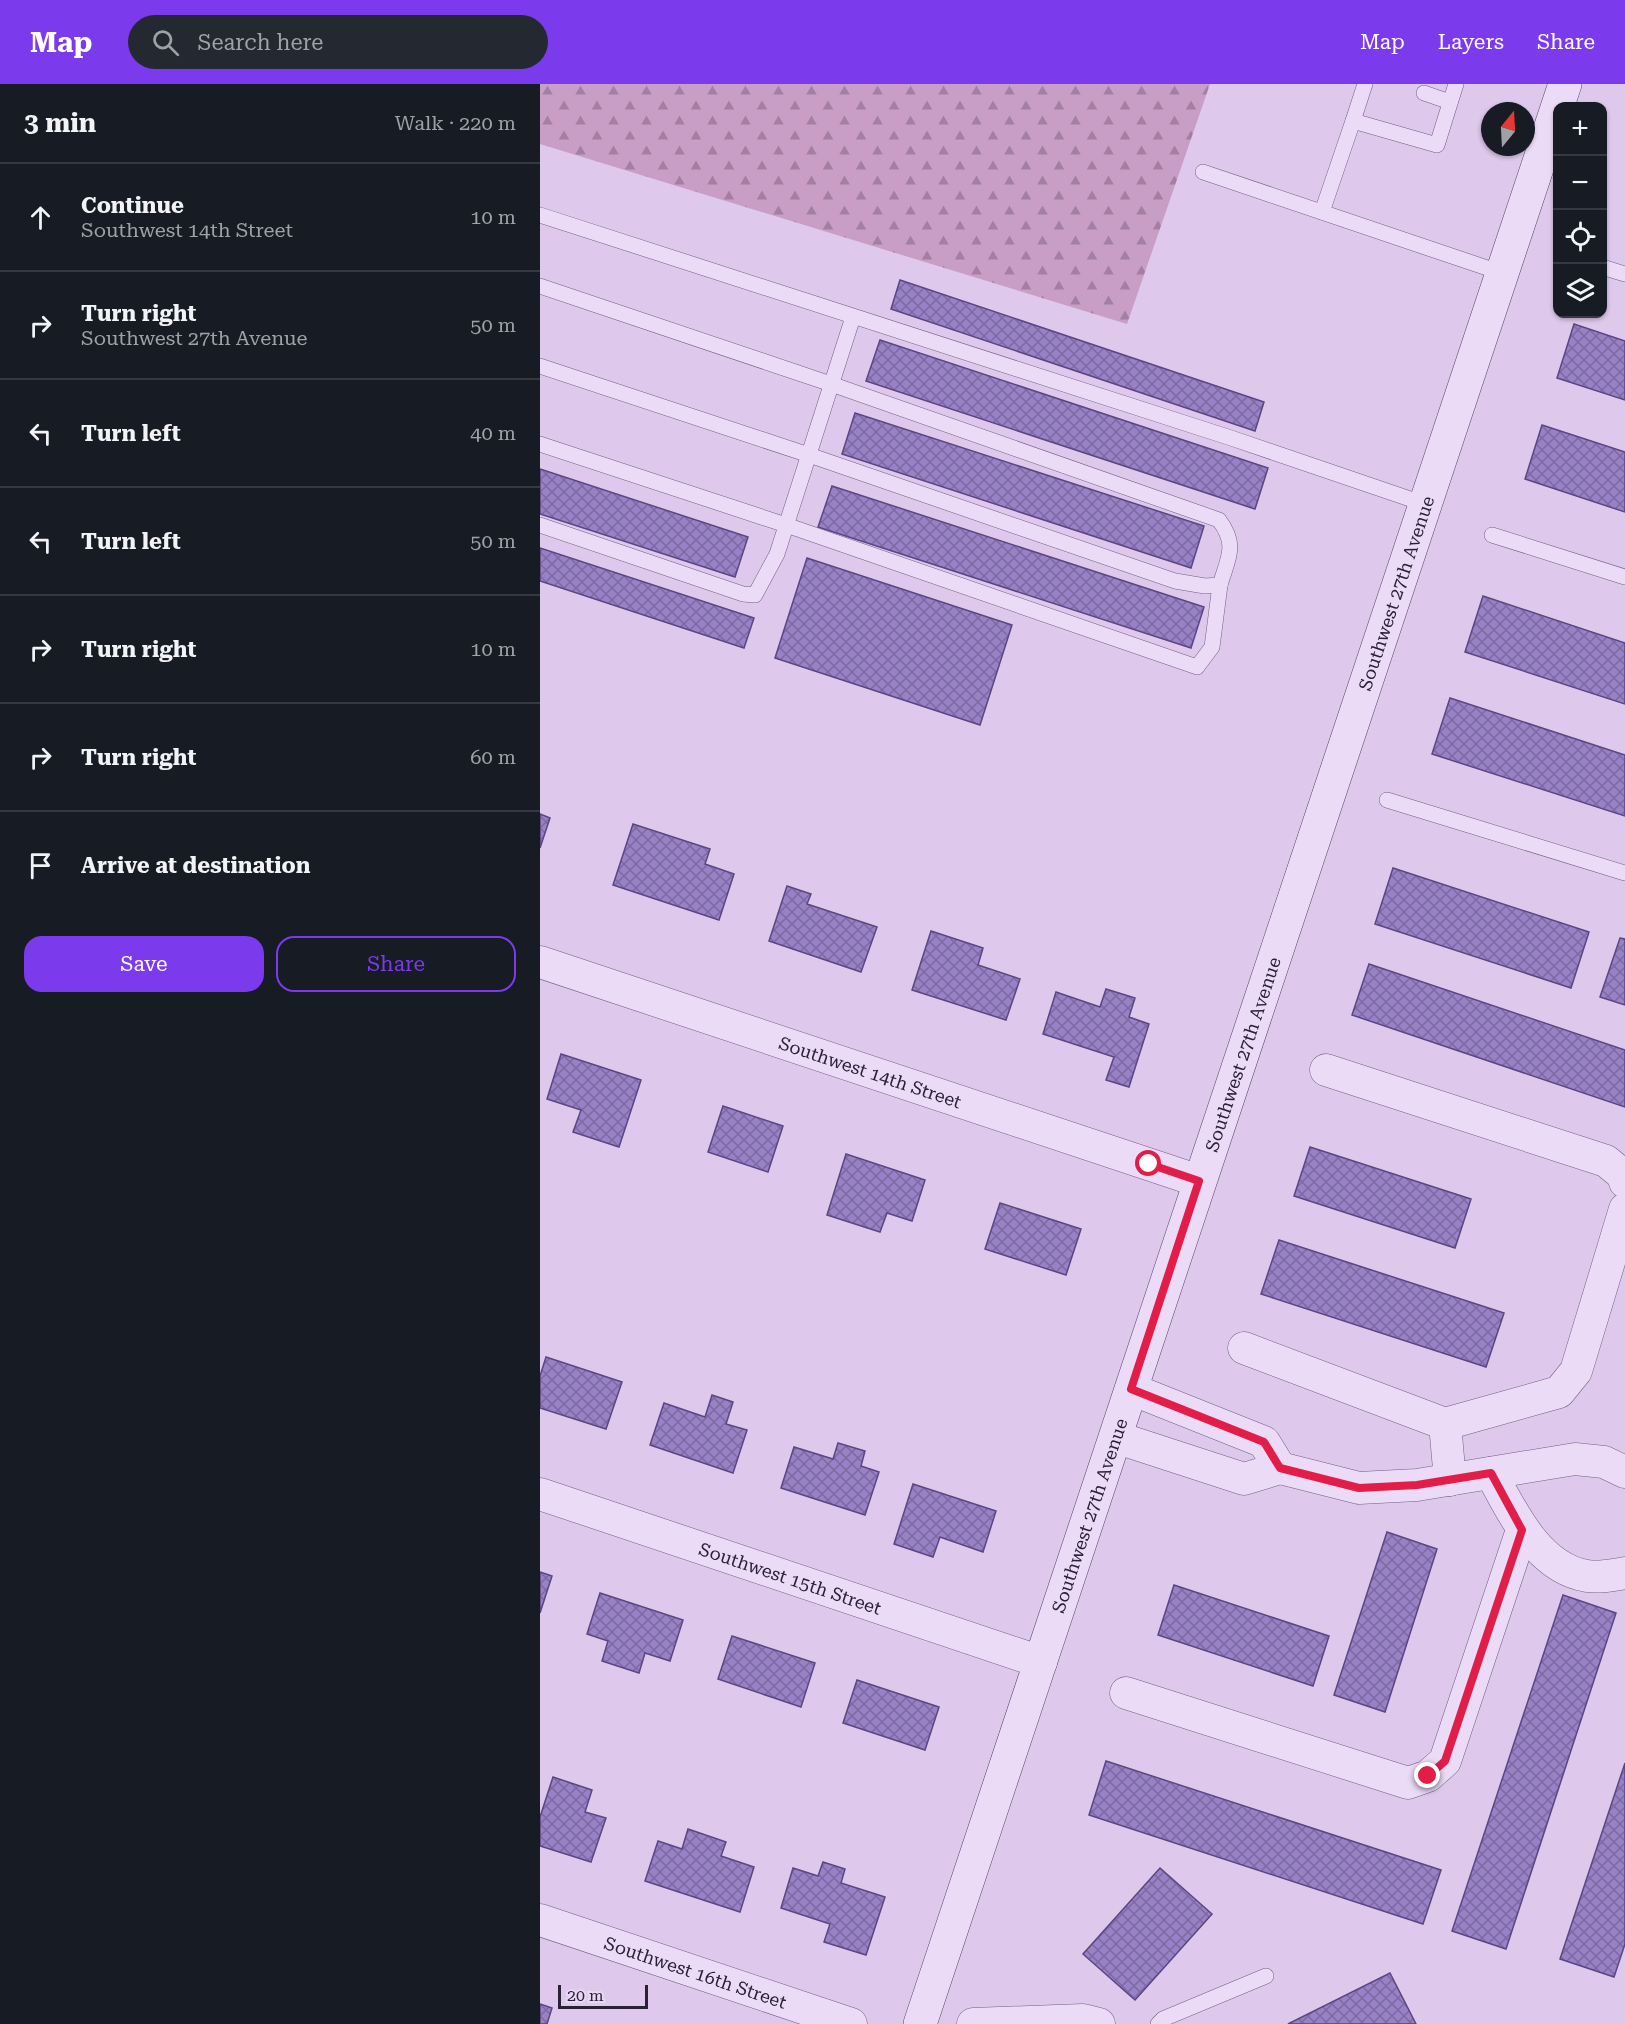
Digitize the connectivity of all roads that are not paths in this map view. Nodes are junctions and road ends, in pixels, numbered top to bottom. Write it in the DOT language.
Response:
graph roads {
  1 [pos="1365,84"];
  2 [pos="1456,84"];
  3 [pos="1564,84"];
  4 [pos="1424,93"];
  5 [pos="1450,102"];
  6 [pos="1353,121"];
  7 [pos="1203,172"];
  8 [pos="1322,212"];
  9 [pos="540,215"];
  10 [pos="1607,269"];
  11 [pos="1502,273"];
  12 [pos="1625,274"];
  13 [pos="540,286"];
  14 [pos="853,317"];
  15 [pos="540,366"];
  16 [pos="831,384"];
  17 [pos="540,444"];
  18 [pos="808,455"];
  19 [pos="1425,504"];
  20 [pos="540,525"];
  21 [pos="786,525"];
  22 [pos="1492,535"];
  23 [pos="1625,577"];
  24 [pos="1220,585"];
  25 [pos="1387,800"];
  26 [pos="1625,873"];
  27 [pos="540,962"];
  28 [pos="1326,1070"];
  29 [pos="1199,1181"];
  30 [pos="1625,1182"];
  31 [pos="1625,1209"];
  32 [pos="1244,1348"];
  33 [pos="1131,1389"];
  34 [pos="1445,1424"];
  35 [pos="1115,1437"];
  36 [pos="1280,1468"];
  37 [pos="1625,1472"];
  38 [pos="1491,1473"];
  39 [pos="1450,1480"];
  40 [pos="540,1494"];
  41 [pos="1522,1530"];
  42 [pos="1625,1573"];
  43 [pos="1041,1662"];
  44 [pos="1126,1693"];
  45 [pos="540,1920"];
  46 [pos="1266,1976"];
  47 [pos="1043,2023"];
  48 [pos="851,2024"];
  49 [pos="920,2024"];
  50 [pos="973,2024"];
  51 [pos="1099,2024"];
  52 [pos="1158,2024"];
  1 -- 6 [label="lane"];
  2 -- 5 [label="lane"];
  3 -- 11 [label="main road, Southwest 27th Avenue"];
  4 -- 5 [label="lane"];
  5 -- 6 [label="lane"];
  6 -- 8 [label="lane"];
  7 -- 8 [label="lane"];
  8 -- 11 [label="lane"];
  9 -- 14 [label="lane"];
  10 -- 12 [label="lane"];
  11 -- 19 [label="main road, Southwest 27th Avenue"];
  13 -- 16 [label="lane"];
  14 -- 16 [label="lane"];
  14 -- 19 [label="lane"];
  15 -- 18 [label="lane"];
  16 -- 18 [label="lane"];
  16 -- 24 [label="lane"];
  17 -- 21 [label="lane"];
  18 -- 21 [label="lane"];
  18 -- 24 [label="lane"];
  19 -- 29 [label="main road, Southwest 27th Avenue"];
  20 -- 21 [label="lane"];
  21 -- 24 [label="lane"];
  22 -- 23 [label="lane"];
  25 -- 26 [label="lane"];
  27 -- 29 [label="street, Southwest 14th Street"];
  28 -- 30 [label="street"];
  29 -- 33 [label="main road, Southwest 27th Avenue"];
  31 -- 34 [label="street"];
  32 -- 34 [label="street"];
  33 -- 35 [label="main road, Southwest 27th Avenue"];
  33 -- 36 [label="street"];
  34 -- 39 [label="street"];
  35 -- 36 [label="street"];
  35 -- 43 [label="main road, Southwest 27th Avenue"];
  36 -- 39 [label="street"];
  37 -- 38 [label="street"];
  38 -- 39 [label="street"];
  38 -- 41 [label="street"];
  40 -- 43 [label="street, Southwest 15th Street"];
  41 -- 42 [label="street"];
  41 -- 44 [label="street"];
  43 -- 49 [label="main road, Southwest 27th Avenue"];
  45 -- 48 [label="street, Southwest 16th Street"];
  46 -- 52 [label="lane"];
  47 -- 50 [label="street"];
  47 -- 51 [label="street"];
}
